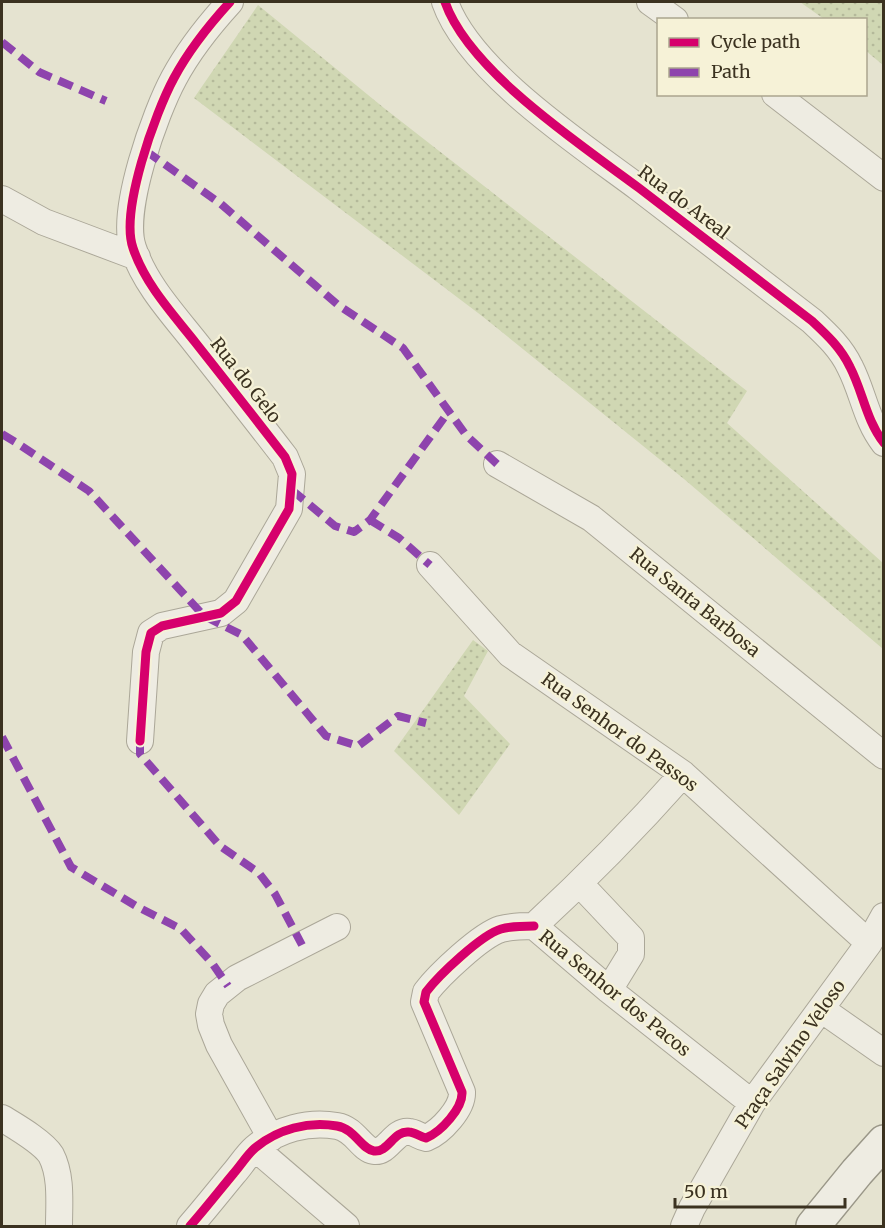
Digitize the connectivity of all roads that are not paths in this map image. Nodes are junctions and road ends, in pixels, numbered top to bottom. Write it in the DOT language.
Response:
graph roads {
  1 [pos="230,2"];
  2 [pos="445,2"];
  3 [pos="650,2"];
  4 [pos="672,18"];
  5 [pos="777,96"];
  6 [pos="884,178"];
  7 [pos="2,199"];
  8 [pos="137,257"];
  9 [pos="884,443"];
  10 [pos="497,464"];
  11 [pos="430,565"];
  12 [pos="140,741"];
  13 [pos="884,756"];
  14 [pos="683,774"];
  15 [pos="580,884"];
  16 [pos="884,916"];
  17 [pos="534,926"];
  18 [pos="337,927"];
  19 [pos="869,943"];
  20 [pos="609,990"];
  21 [pos="820,1009"];
  22 [pos="884,1053"];
  23 [pos="752,1103"];
  24 [pos="2,1118"];
  25 [pos="884,1142"];
  26 [pos="263,1143"];
  27 [pos="59,1227"];
  28 [pos="190,1227"];
  29 [pos="345,1227"];
  30 [pos="684,1227"];
  31 [pos="813,1227"];
  1 -- 8 [label="street, Rua do Gelo"];
  2 -- 9 [label="street, Rua do Areal"];
  3 -- 4 [label="street"];
  5 -- 6 [label="street"];
  7 -- 8 [label="street"];
  8 -- 12 [label="street, Rua do Gelo"];
  10 -- 13 [label="street, Rua Santa Barbosa"];
  11 -- 14 [label="street, Rua Senhor do Passos"];
  14 -- 15 [label="street, Rua Senhor dos Pacos"];
  14 -- 19 [label="street, Rua Senhor do Passos"];
  15 -- 17 [label="street, Rua Senhor dos Pacos"];
  15 -- 20 [label="street"];
  16 -- 19 [label="street, Praça Salvino Veloso"];
  17 -- 20 [label="street, Rua Senhor dos Pacos"];
  17 -- 26 [label="street"];
  18 -- 26 [label="street"];
  19 -- 21 [label="street, Praça Salvino Veloso"];
  20 -- 23 [label="street, Rua Senhor dos Pacos"];
  21 -- 22 [label="street"];
  21 -- 23 [label="street, Praça Salvino Veloso"];
  23 -- 30 [label="street, Praça Salvino Veloso"];
  24 -- 27 [label="street"];
  25 -- 31 [label="street"];
  26 -- 28 [label="street"];
  26 -- 29 [label="street"];
}
